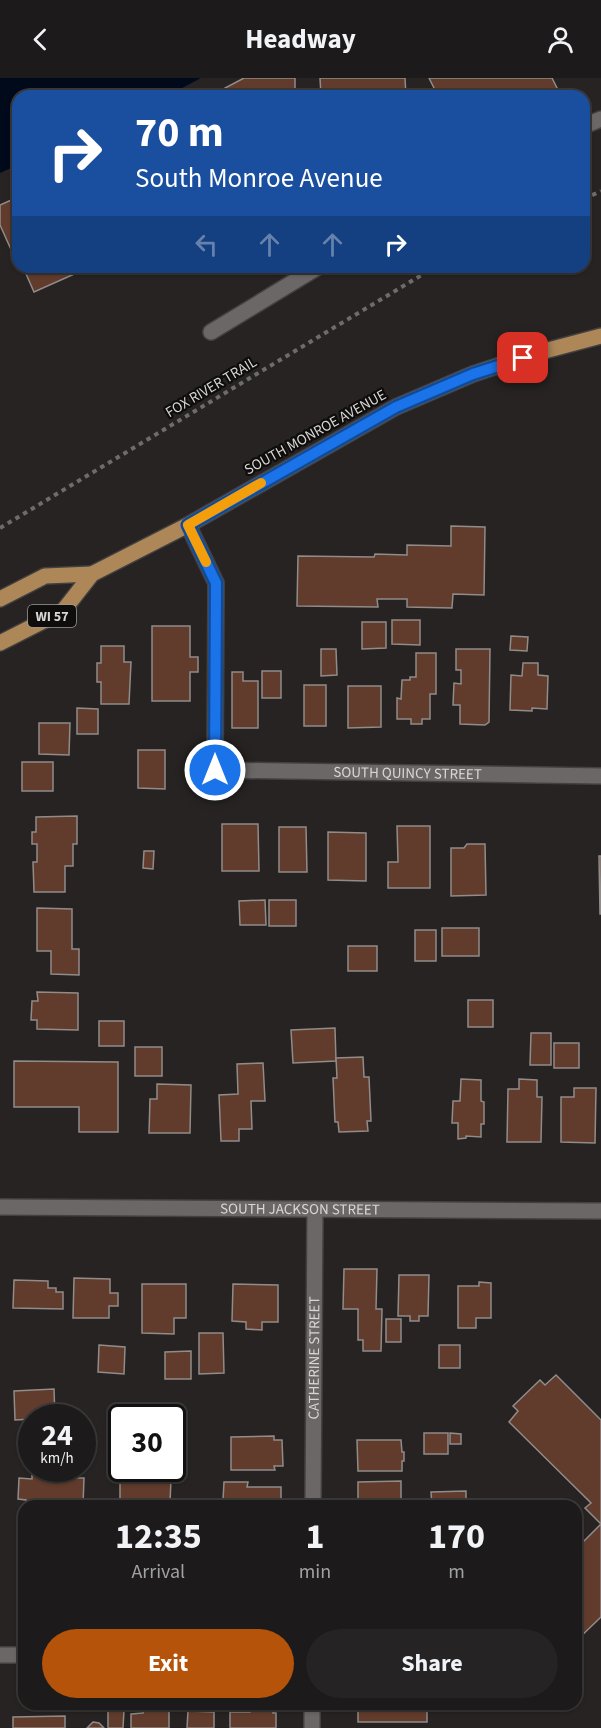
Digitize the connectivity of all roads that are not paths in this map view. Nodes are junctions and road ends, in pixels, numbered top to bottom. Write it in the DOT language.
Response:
graph roads {
  1 [pos="308,273"];
  2 [pos="211,332"];
  3 [pos="601,336"];
  4 [pos="188,525"];
  5 [pos="92,574"];
  6 [pos="0,599"];
  7 [pos="0,643"];
  8 [pos="601,776"];
  9 [pos="0,1207"];
  10 [pos="315,1209"];
  11 [pos="601,1211"];
  12 [pos="313,1500"];
  13 [pos="0,1655"];
  14 [pos="18,1655"];
  15 [pos="312,1710"];
  16 [pos="312,1728"];
  1 -- 2 [label="street"];
  3 -- 4 [label="main road, SOUTH MONROE AVENUE / WI 57"];
  4 -- 5 [label="main road, SOUTH MONROE AVENUE / WI 57"];
  4 -- 8 [label="street, SOUTH QUINCY STREET"];
  5 -- 6 [label="main road, SOUTH MONROE AVENUE / WI 57"];
  5 -- 7 [label="main road, SOUTH MONROE AVENUE / WI 57"];
  9 -- 10 [label="street, SOUTH JACKSON STREET"];
  10 -- 11 [label="street, SOUTH JACKSON STREET"];
  10 -- 12 [label="street, CATHERINE STREET"];
  13 -- 14 [label="street"];
  15 -- 16 [label="street"];
}
